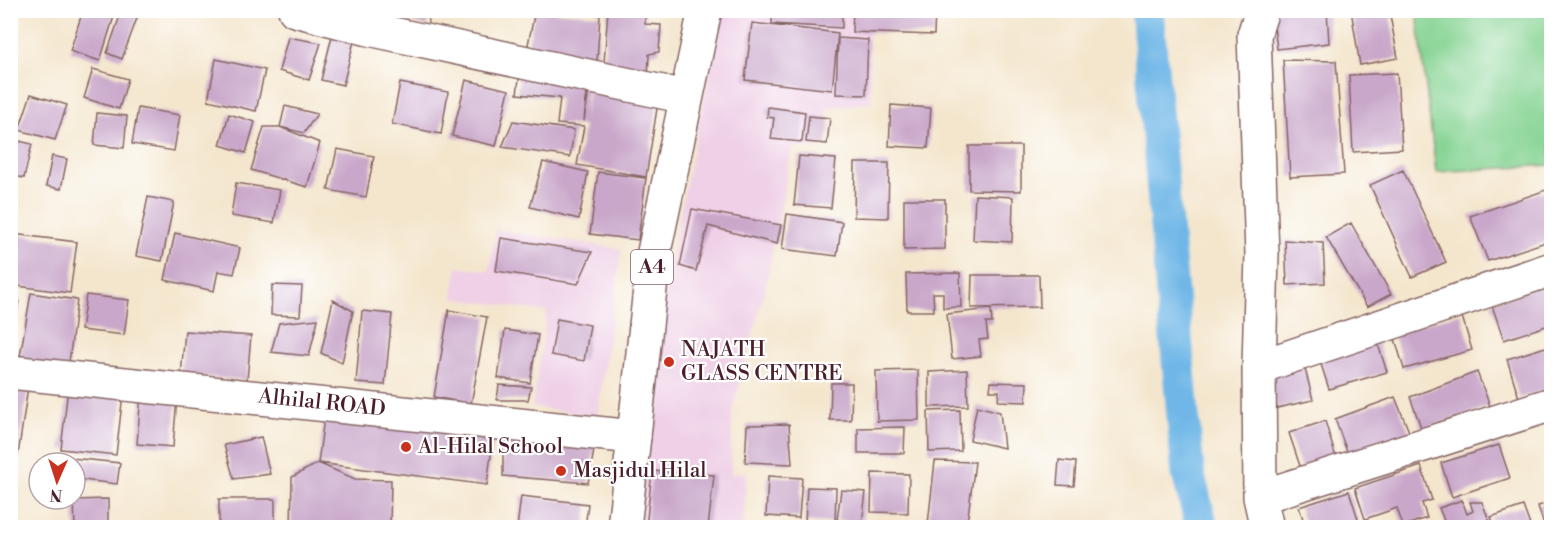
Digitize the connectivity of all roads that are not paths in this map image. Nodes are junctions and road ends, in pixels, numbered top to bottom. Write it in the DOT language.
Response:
graph roads {
  1 [pos="295,10"];
  2 [pos="705,10"];
  3 [pos="1262,10"];
  4 [pos="338,15"];
  5 [pos="686,97"];
  6 [pos="1551,269"];
  7 [pos="1258,367"];
  8 [pos="10,372"];
  9 [pos="1551,404"];
  10 [pos="634,437"];
  11 [pos="1264,512"];
  12 [pos="624,528"];
  1 -- 4 [label="main road"];
  2 -- 5 [label="main road, A4"];
  3 -- 7 [label="main road"];
  4 -- 5 [label="main road"];
  5 -- 10 [label="main road, A4"];
  6 -- 7 [label="main road"];
  7 -- 11 [label="main road"];
  8 -- 10 [label="main road, Alhilal ROAD"];
  9 -- 11 [label="main road"];
  10 -- 12 [label="main road, A4"];
}
